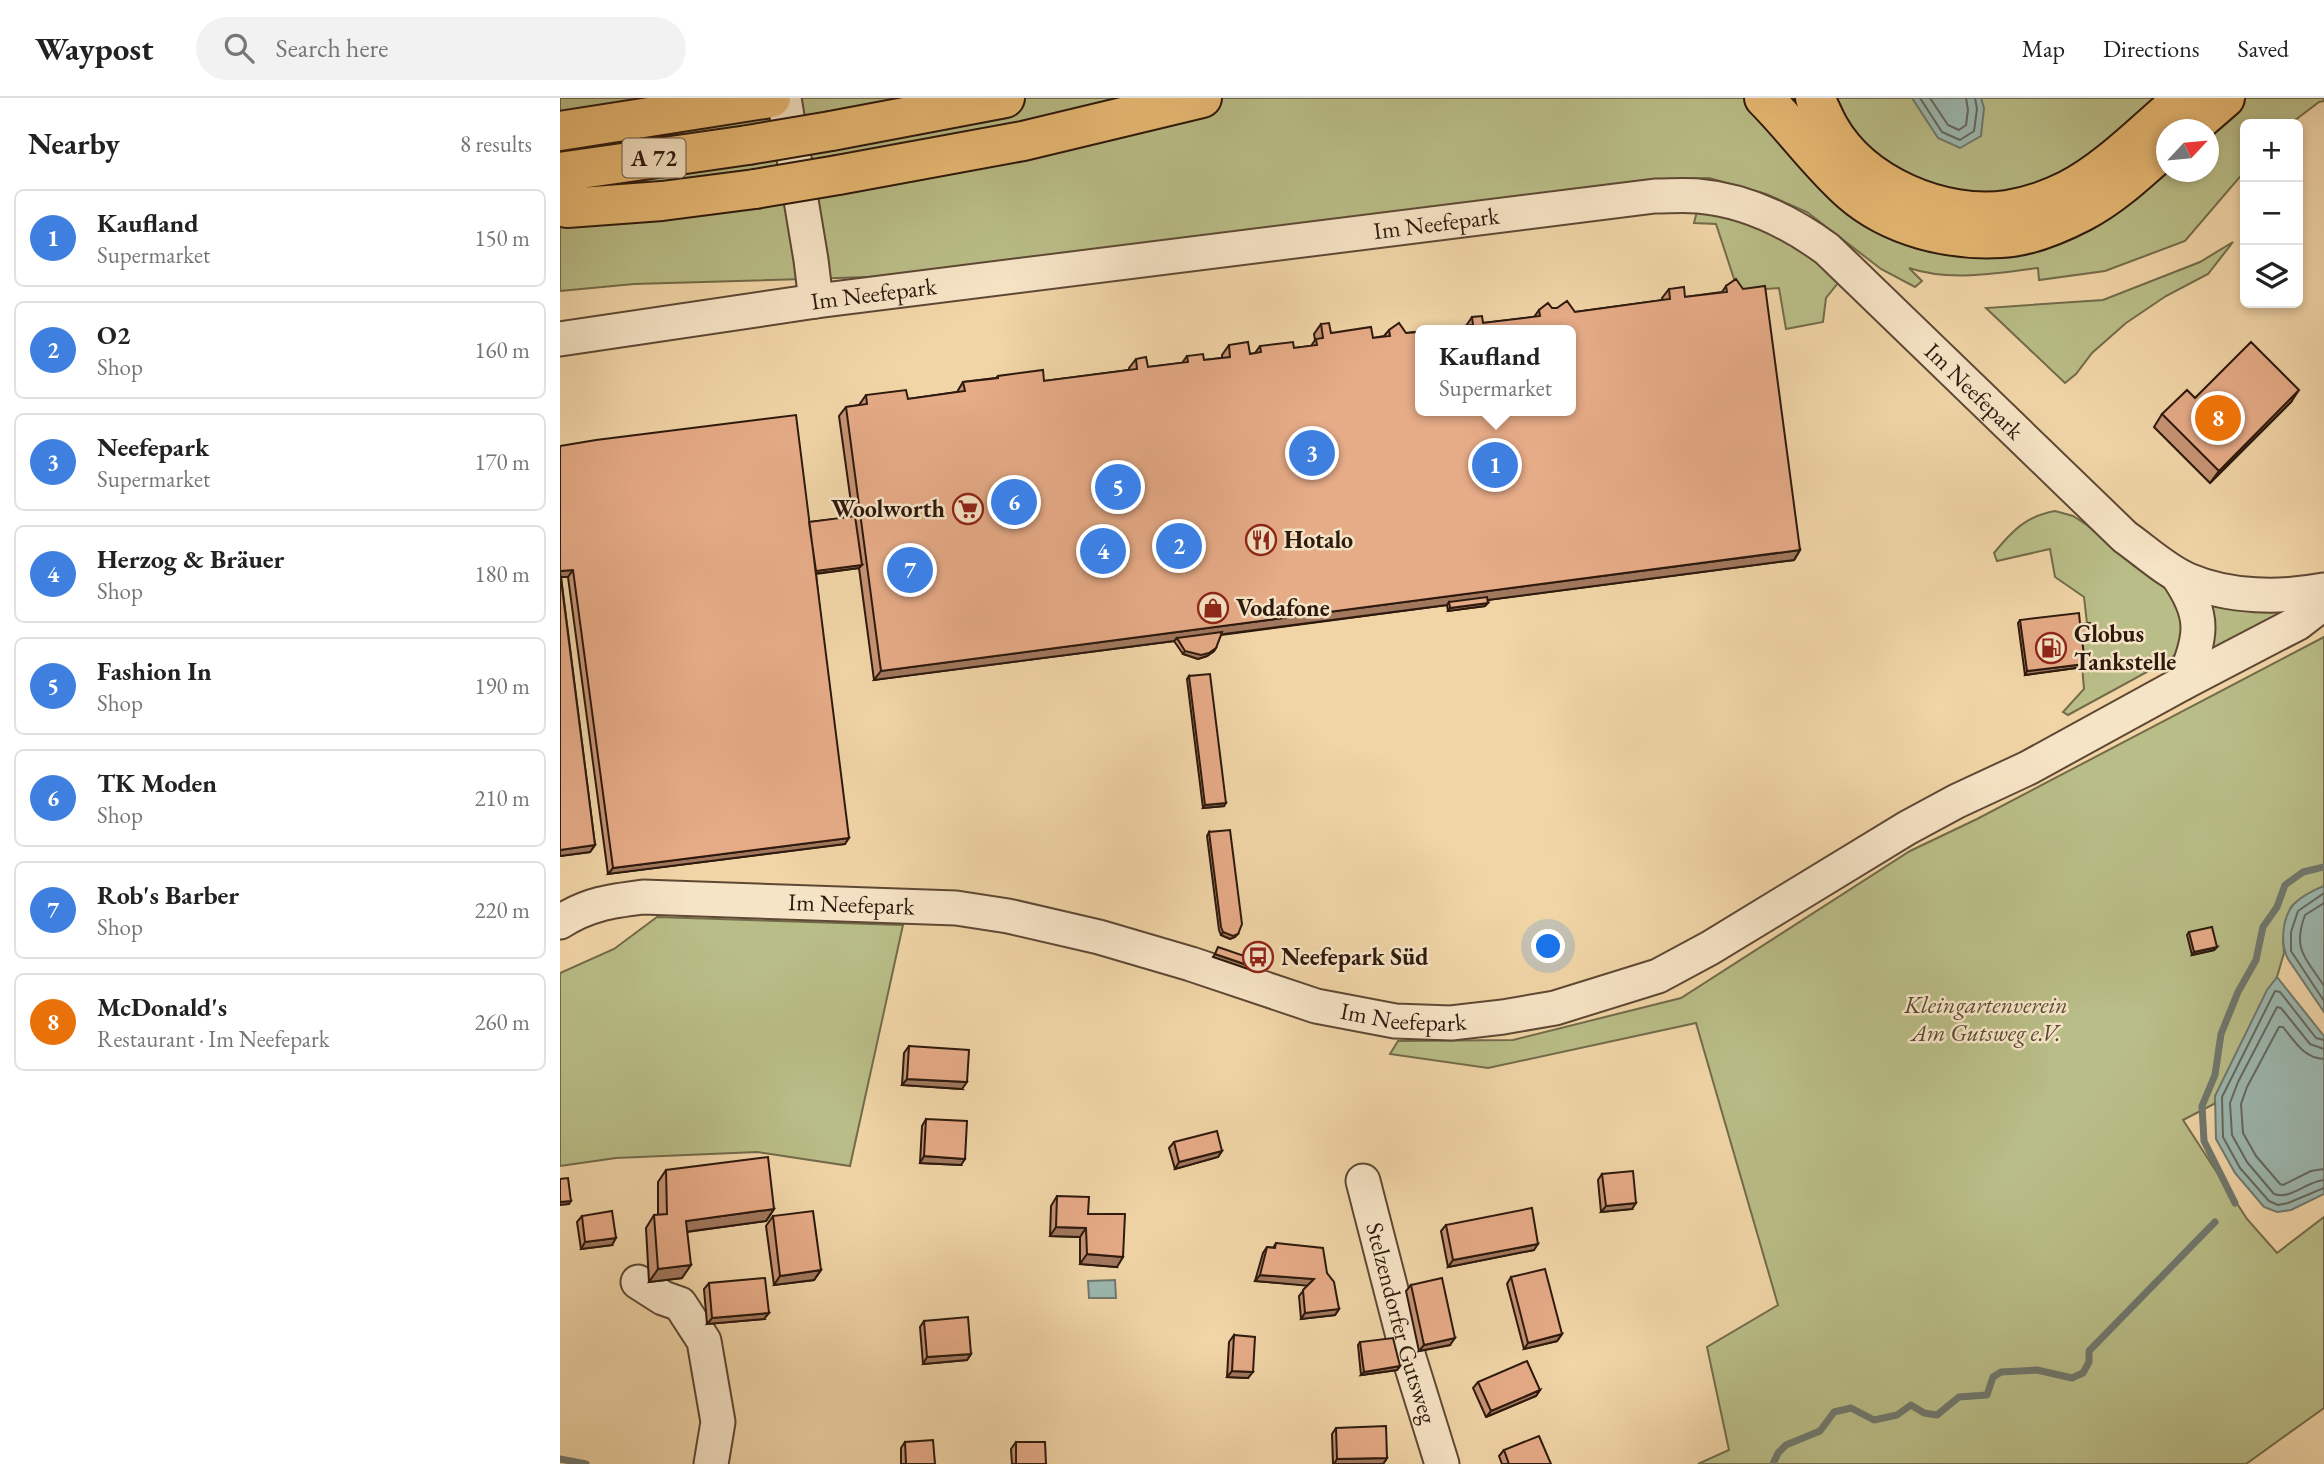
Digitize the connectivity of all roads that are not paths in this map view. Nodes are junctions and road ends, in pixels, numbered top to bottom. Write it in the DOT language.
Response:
graph roads {
  1 [pos="784,98"];
  2 [pos="1005,98"];
  3 [pos="1202,98"];
  4 [pos="1764,98"];
  5 [pos="1815,98"];
  6 [pos="2184,98"];
  7 [pos="2225,98"];
  8 [pos="757,100"];
  9 [pos="2201,119"];
  10 [pos="560,131"];
  11 [pos="2156,156"];
  12 [pos="560,172"];
  13 [pos="560,206"];
  14 [pos="816,301"];
  15 [pos="560,339"];
  16 [pos="2178,575"];
  17 [pos="2324,590"];
  18 [pos="2324,603"];
  19 [pos="2183,683"];
  20 [pos="560,922"];
  21 [pos="1363,1181"];
  22 [pos="638,1282"];
  23 [pos="711,1464"];
  24 [pos="1442,1464"];
  1 -- 14 [label="street"];
  2 -- 12 [label="highway, A 72, bridge"];
  3 -- 13 [label="highway, bridge"];
  4 -- 11 [label="highway"];
  5 -- 6 [label="highway"];
  7 -- 9 [label="highway"];
  8 -- 10 [label="highway, A 72"];
  14 -- 15 [label="street, Im Neefepark"];
  14 -- 16 [label="street, Im Neefepark"];
  16 -- 17 [label="street, Im Neefepark"];
  16 -- 19 [label="street, Im Neefepark"];
  18 -- 19 [label="street, Im Neefepark"];
  19 -- 20 [label="street, Im Neefepark"];
  21 -- 24 [label="street, Stelzendorfer Gutsweg"];
  22 -- 23 [label="street"];
}
